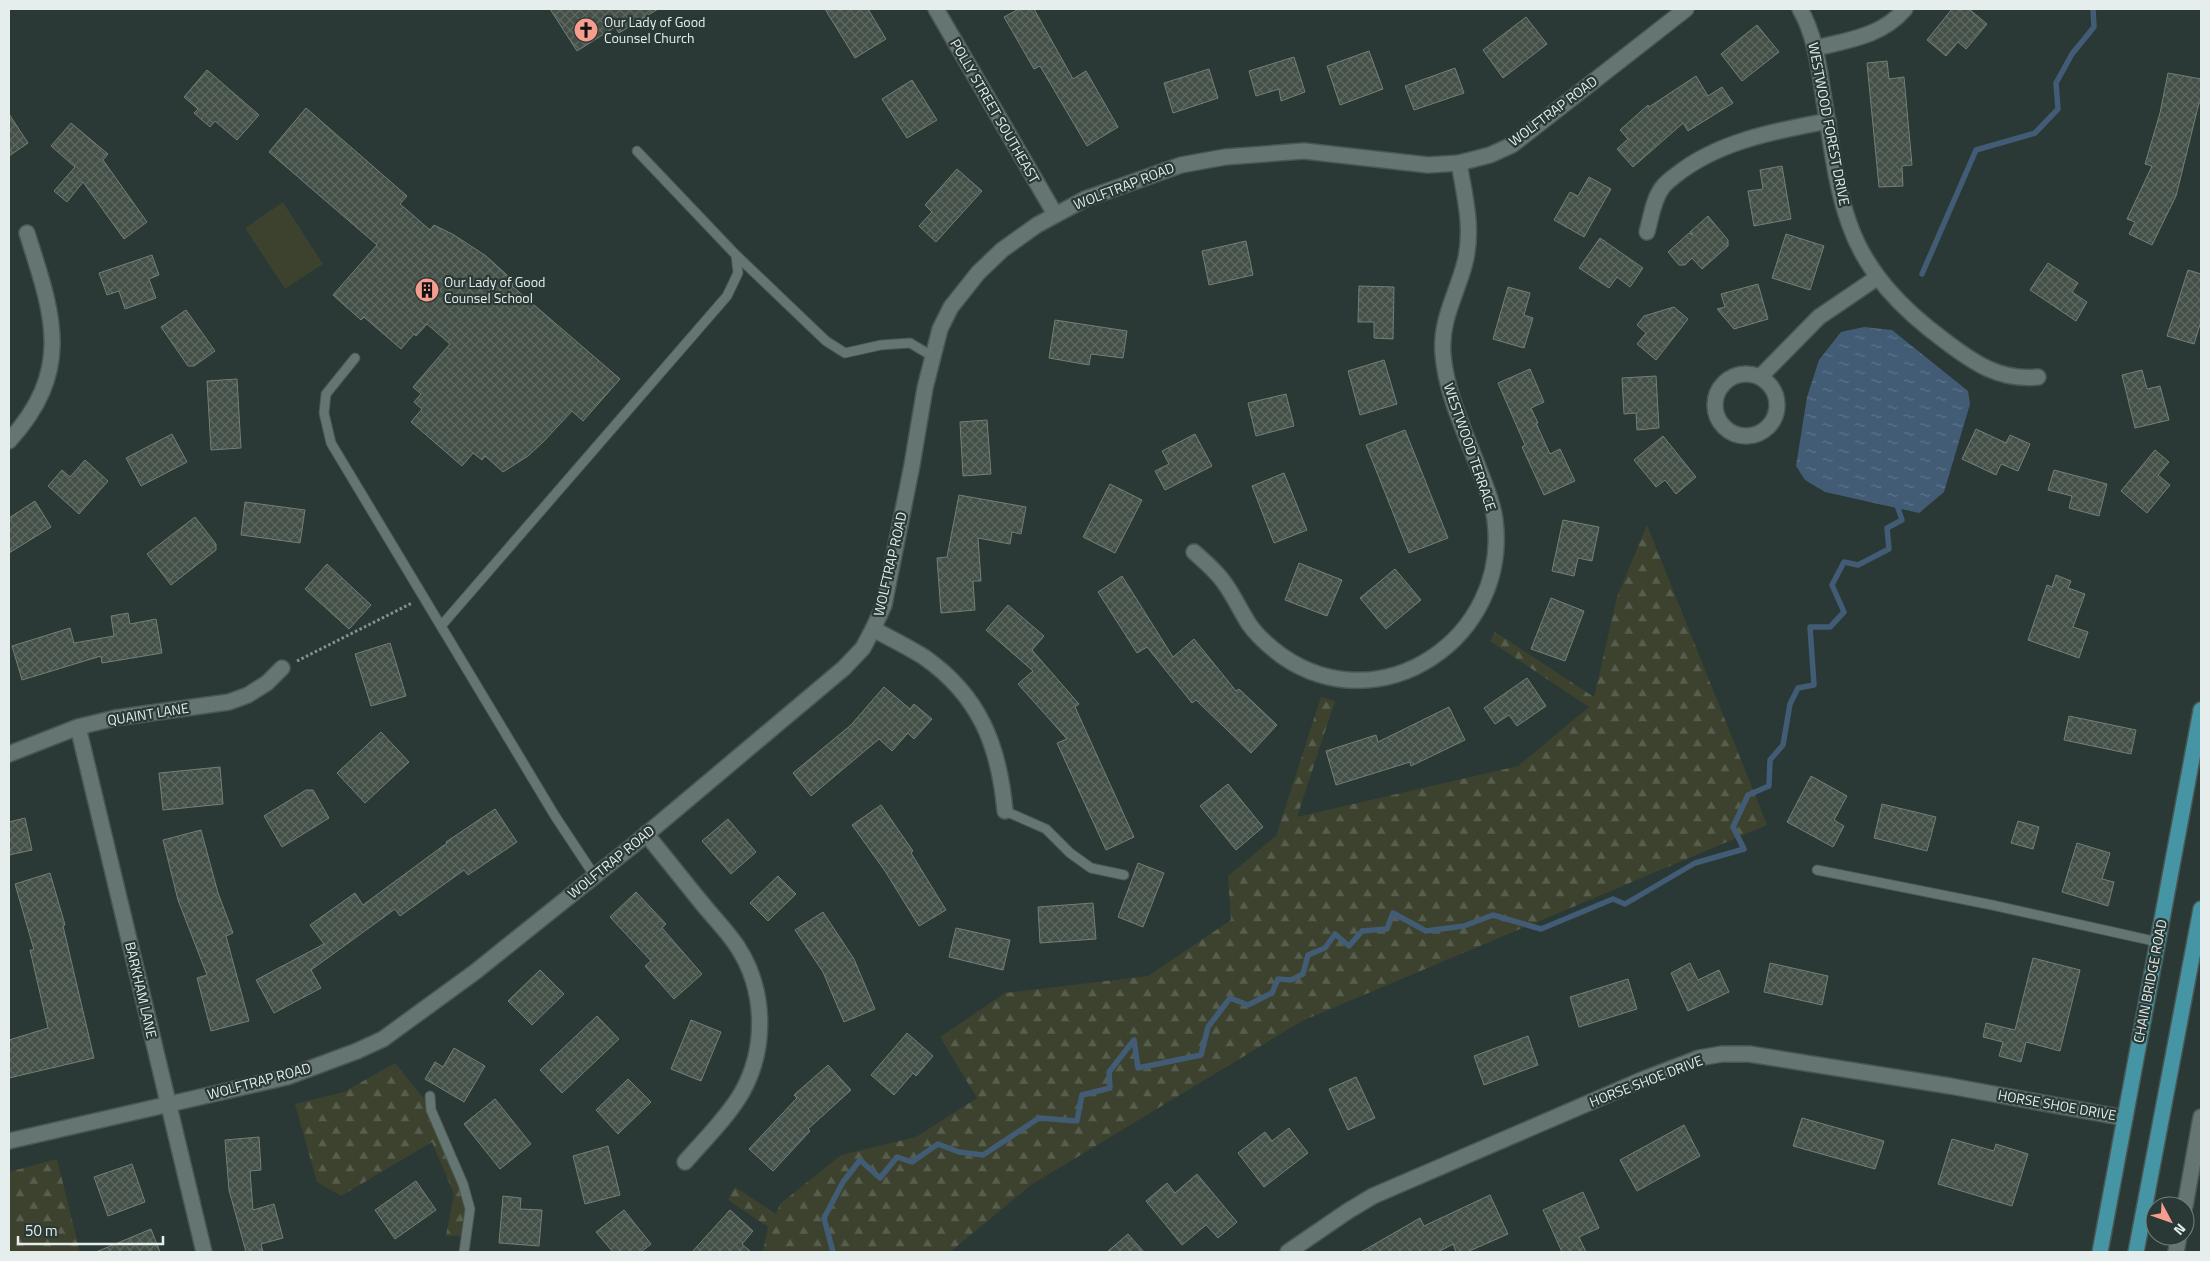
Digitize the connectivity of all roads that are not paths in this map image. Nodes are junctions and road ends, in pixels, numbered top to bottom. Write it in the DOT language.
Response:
graph roads {
  1 [pos="936,9"];
  2 [pos="1686,9"];
  3 [pos="1800,9"];
  4 [pos="1905,9"];
  5 [pos="1816,48"];
  6 [pos="1828,121"];
  7 [pos="637,150"];
  8 [pos="1459,163"];
  9 [pos="1055,214"];
  10 [pos="1647,232"];
  11 [pos="27,233"];
  12 [pos="736,255"];
  13 [pos="1878,277"];
  14 [pos="932,356"];
  15 [pos="355,358"];
  16 [pos="1760,377"];
  17 [pos="2038,377"];
  18 [pos="9,441"];
  19 [pos="1194,552"];
  20 [pos="441,626"];
  21 [pos="874,629"];
  22 [pos="282,668"];
  23 [pos="2201,710"];
  24 [pos="78,727"];
  25 [pos="9,754"];
  26 [pos="1005,811"];
  27 [pos="646,834"];
  28 [pos="1817,870"];
  29 [pos="594,875"];
  30 [pos="1124,875"];
  31 [pos="2201,909"];
  32 [pos="2158,942"];
  33 [pos="430,1096"];
  34 [pos="168,1105"];
  35 [pos="2201,1117"];
  36 [pos="2125,1118"];
  37 [pos="9,1141"];
  38 [pos="685,1162"];
  39 [pos="2187,1196"];
  40 [pos="204,1252"];
  41 [pos="464,1252"];
  42 [pos="1288,1252"];
  43 [pos="2100,1252"];
  44 [pos="2136,1252"];
  1 -- 9 [label="street, POLLY STREET SOUTHEAST"];
  2 -- 8 [label="street, WOLFTRAP ROAD"];
  3 -- 5 [label="street, WESTWOOD FOREST DRIVE"];
  4 -- 5 [label="street"];
  5 -- 6 [label="street, WESTWOOD FOREST DRIVE"];
  6 -- 10 [label="street"];
  6 -- 13 [label="street, WESTWOOD FOREST DRIVE"];
  7 -- 12 [label="lane"];
  8 -- 9 [label="street, WOLFTRAP ROAD"];
  8 -- 19 [label="street, WESTWOOD TERRACE"];
  9 -- 14 [label="street, WOLFTRAP ROAD"];
  11 -- 18 [label="street"];
  12 -- 14 [label="lane"];
  12 -- 20 [label="lane"];
  13 -- 16 [label="street"];
  13 -- 17 [label="street, WESTWOOD FOREST DRIVE"];
  14 -- 21 [label="street, WOLFTRAP ROAD"];
  15 -- 20 [label="lane"];
  16 -- 16 [label="street"];
  20 -- 29 [label="lane"];
  21 -- 26 [label="street"];
  21 -- 27 [label="street, WOLFTRAP ROAD"];
  22 -- 24 [label="street, QUAINT LANE"];
  23 -- 32 [label="main road, CHAIN BRIDGE ROAD"];
  24 -- 25 [label="street, QUAINT LANE"];
  24 -- 34 [label="street, BARKHAM LANE"];
  26 -- 30 [label="lane"];
  27 -- 29 [label="street, WOLFTRAP ROAD"];
  27 -- 38 [label="street"];
  28 -- 32 [label="lane"];
  29 -- 34 [label="street, WOLFTRAP ROAD"];
  31 -- 44 [label="main road"];
  32 -- 36 [label="main road, CHAIN BRIDGE ROAD"];
  33 -- 41 [label="lane"];
  34 -- 37 [label="street, WOLFTRAP ROAD"];
  34 -- 40 [label="street, BARKHAM LANE"];
  35 -- 39 [label="street"];
  36 -- 42 [label="street, HORSE SHOE DRIVE"];
  36 -- 43 [label="main road, CHAIN BRIDGE ROAD"];
}
